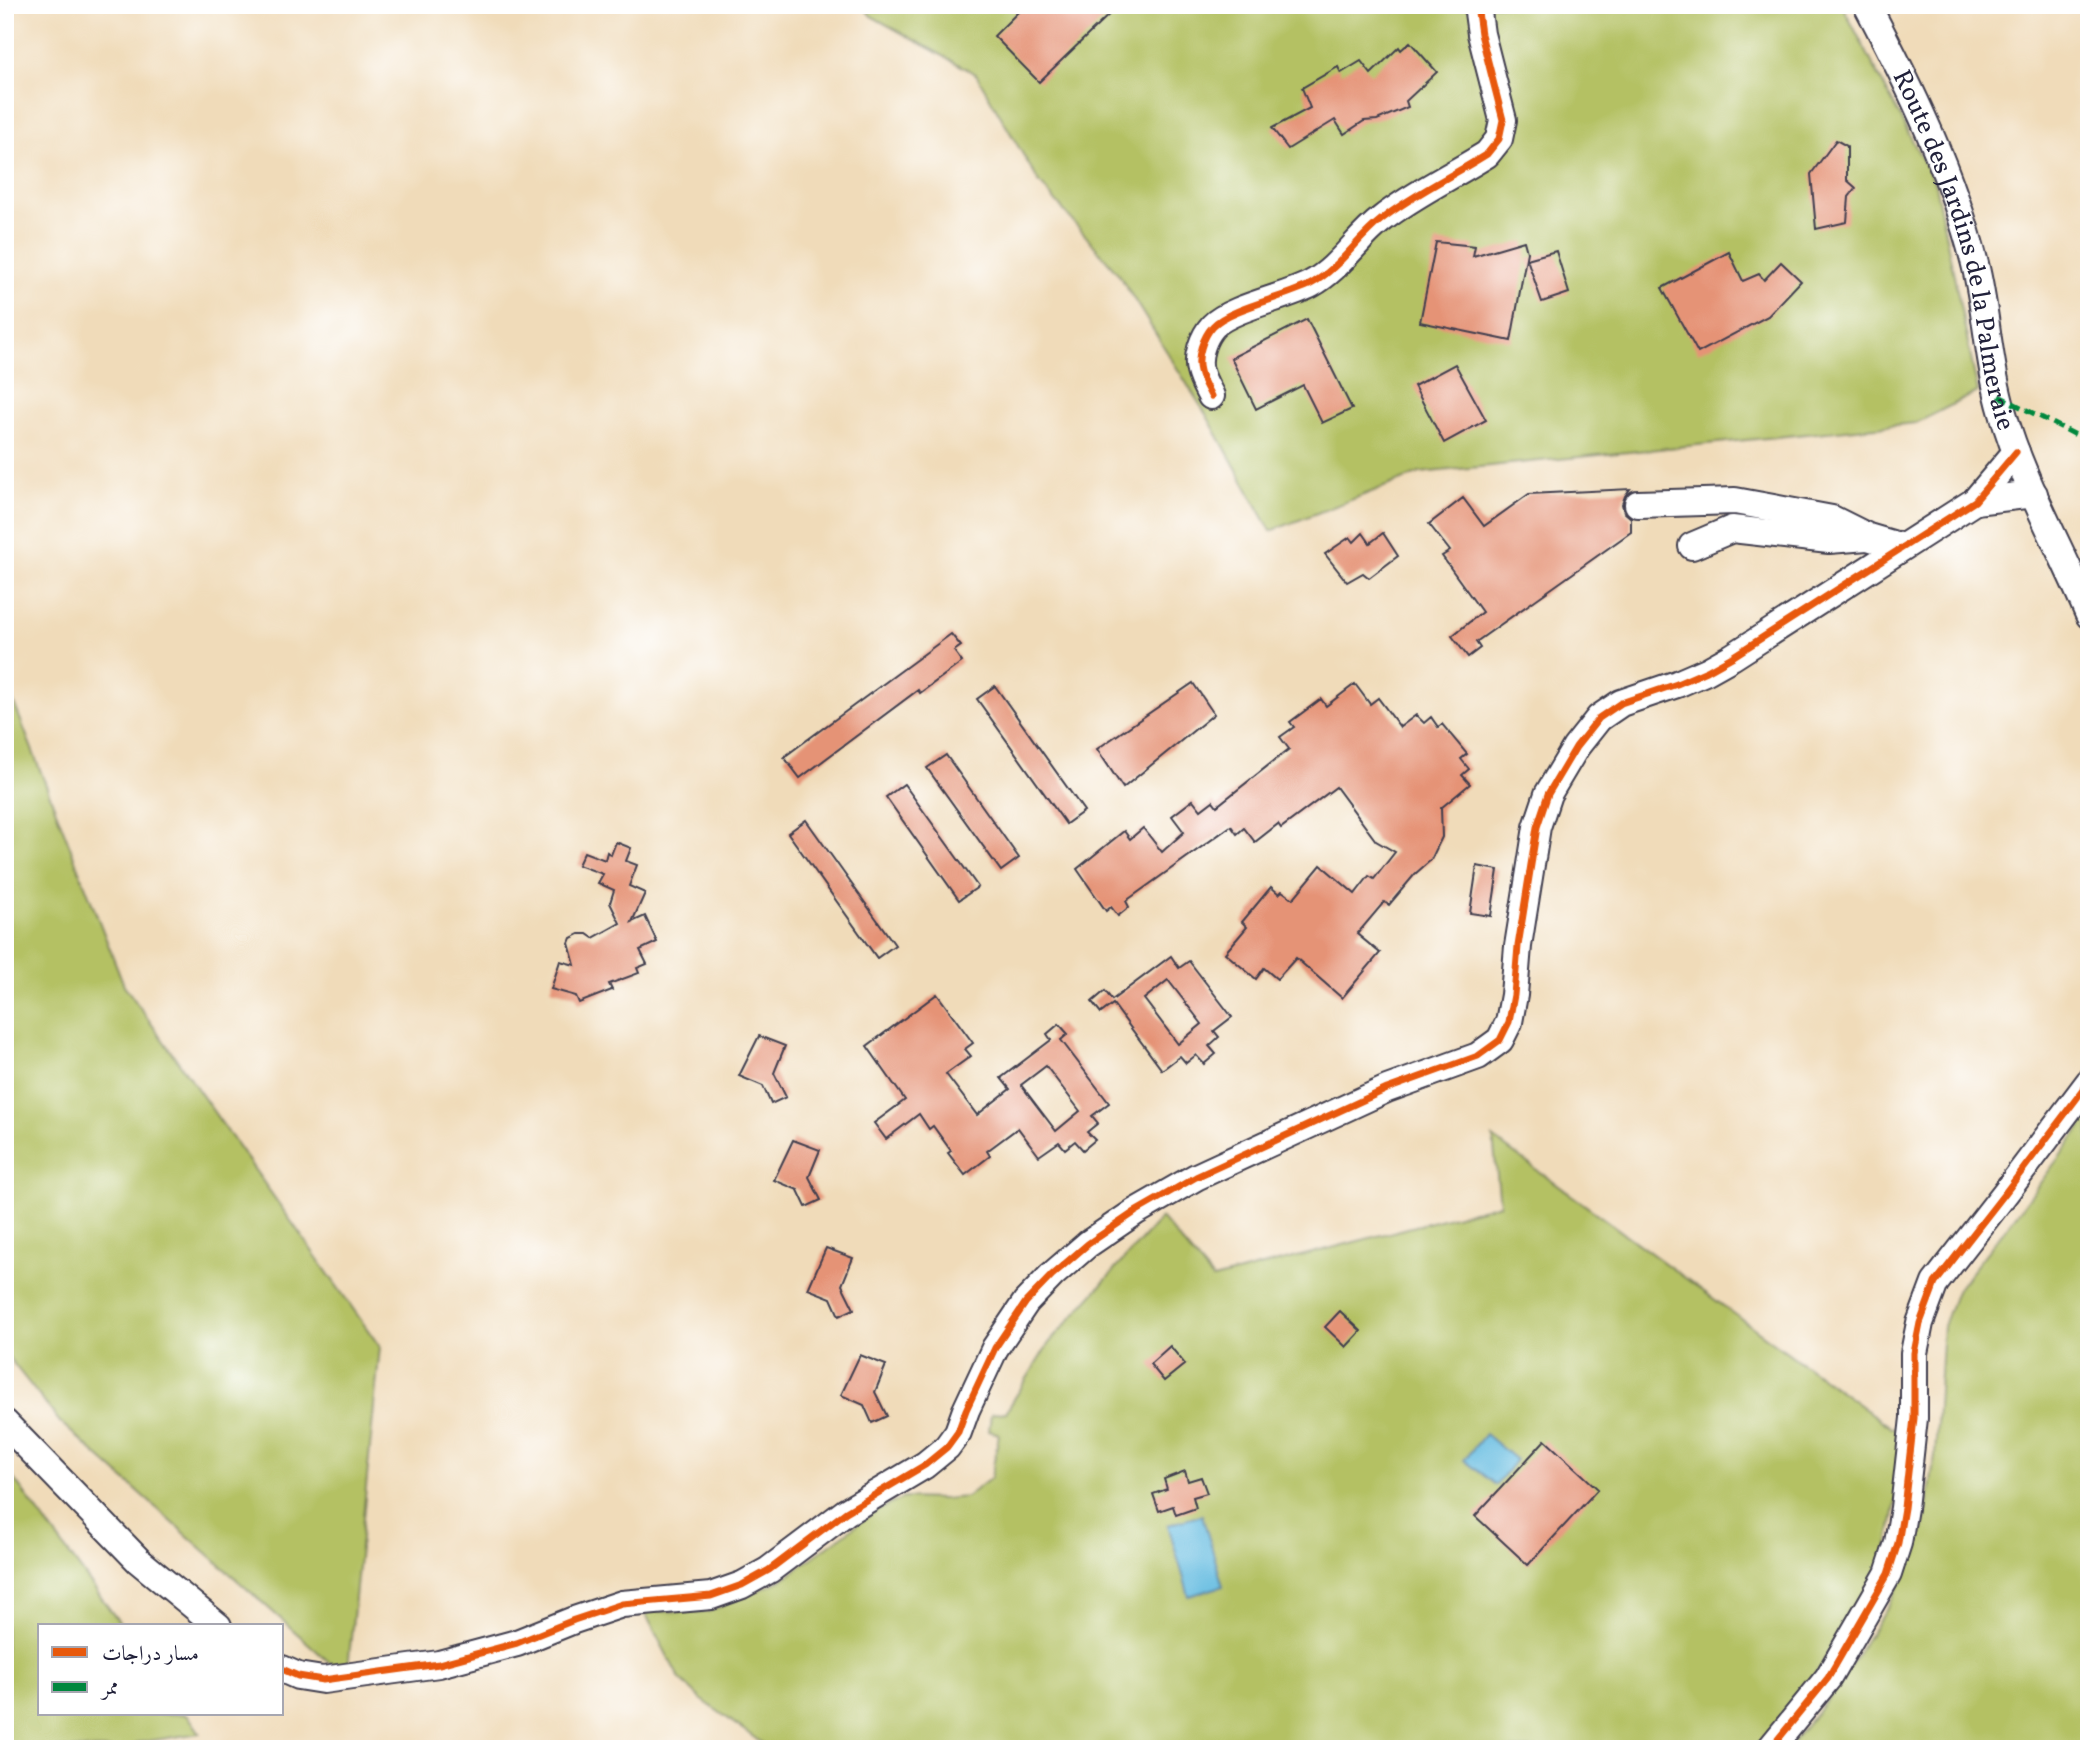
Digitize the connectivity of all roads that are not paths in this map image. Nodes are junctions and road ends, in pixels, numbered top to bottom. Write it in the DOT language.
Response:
graph roads {
  1 [pos="1477,5"];
  2 [pos="1867,5"];
  3 [pos="1211,396"];
  4 [pos="2016,452"];
  5 [pos="2034,494"];
  6 [pos="1735,501"];
  7 [pos="1975,501"];
  8 [pos="1638,504"];
  9 [pos="1732,529"];
  10 [pos="1868,537"];
  11 [pos="1692,546"];
  12 [pos="1902,547"];
  13 [pos="2089,615"];
  14 [pos="2089,1082"];
  15 [pos="5,1423"];
  16 [pos="216,1624"];
  17 [pos="284,1670"];
  18 [pos="1770,1749"];
  1 -- 3 [label="street"];
  2 -- 4 [label="street, Route des Jardins de la Palmeraie"];
  4 -- 5 [label="street, Route des Jardins de la Palmeraie"];
  4 -- 7 [label="street"];
  5 -- 7 [label="street"];
  5 -- 13 [label="street, Route des Jardins de la Palmeraie"];
  6 -- 8 [label="street"];
  6 -- 9 [label="street"];
  6 -- 10 [label="street"];
  7 -- 12 [label="street"];
  9 -- 10 [label="street"];
  9 -- 11 [label="street"];
  10 -- 12 [label="street"];
  12 -- 17 [label="street"];
  14 -- 18 [label="street"];
  15 -- 16 [label="street"];
}
